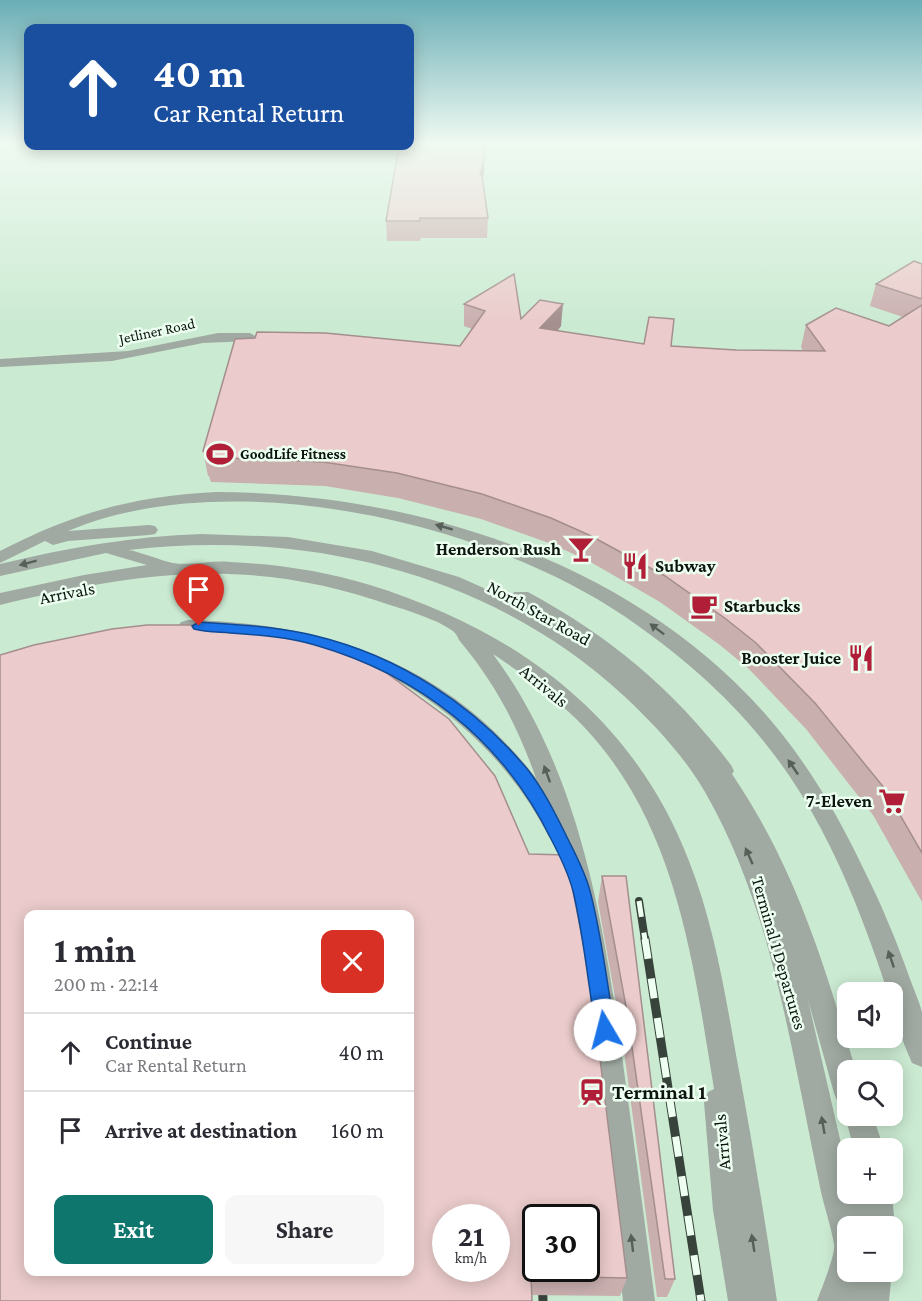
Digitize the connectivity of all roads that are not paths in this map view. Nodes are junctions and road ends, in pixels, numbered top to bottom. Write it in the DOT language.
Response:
graph roads {
  1 [pos="250,337"];
  2 [pos="0,363"];
  3 [pos="51,543"];
  4 [pos="0,553"];
  5 [pos="0,558"];
  6 [pos="174,569"];
  7 [pos="0,570"];
  8 [pos="0,599"];
  9 [pos="0,609"];
  10 [pos="453,622"];
  11 [pos="171,626"];
  12 [pos="581,891"];
  13 [pos="922,1054"];
  14 [pos="838,1060"];
  15 [pos="842,1060"];
  16 [pos="843,1216"];
  17 [pos="839,1282"];
  18 [pos="858,1282"];
  19 [pos="876,1282"];
  20 [pos="639,1301"];
  21 [pos="744,1301"];
  22 [pos="761,1301"];
  23 [pos="833,1301"];
  24 [pos="863,1301"];
  25 [pos="873,1301"];
  1 -- 2 [label="street, Jetliner Road"];
  3 -- 4 [label="street, North Star Road"];
  3 -- 6 [label="street"];
  3 -- 14 [label="street, North Star Road"];
  4 -- 15 [label="street"];
  13 -- 5 [label="street, one-way"];
  6 -- 8 [label="street"];
  6 -- 10 [label="street"];
  16 -- 7 [label="street, Terminal 1 Departures, one-way"];
  9 -- 21 [label="street, Arrivals"];
  12 -- 10 [label="street, one-way"];
  22 -- 10 [label="street, one-way"];
  11 -- 12 [label="street"];
  20 -- 12 [label="street, one-way"];
  17 -- 23 [label="street"];
  18 -- 24 [label="street"];
  19 -- 25 [label="street"];
}
